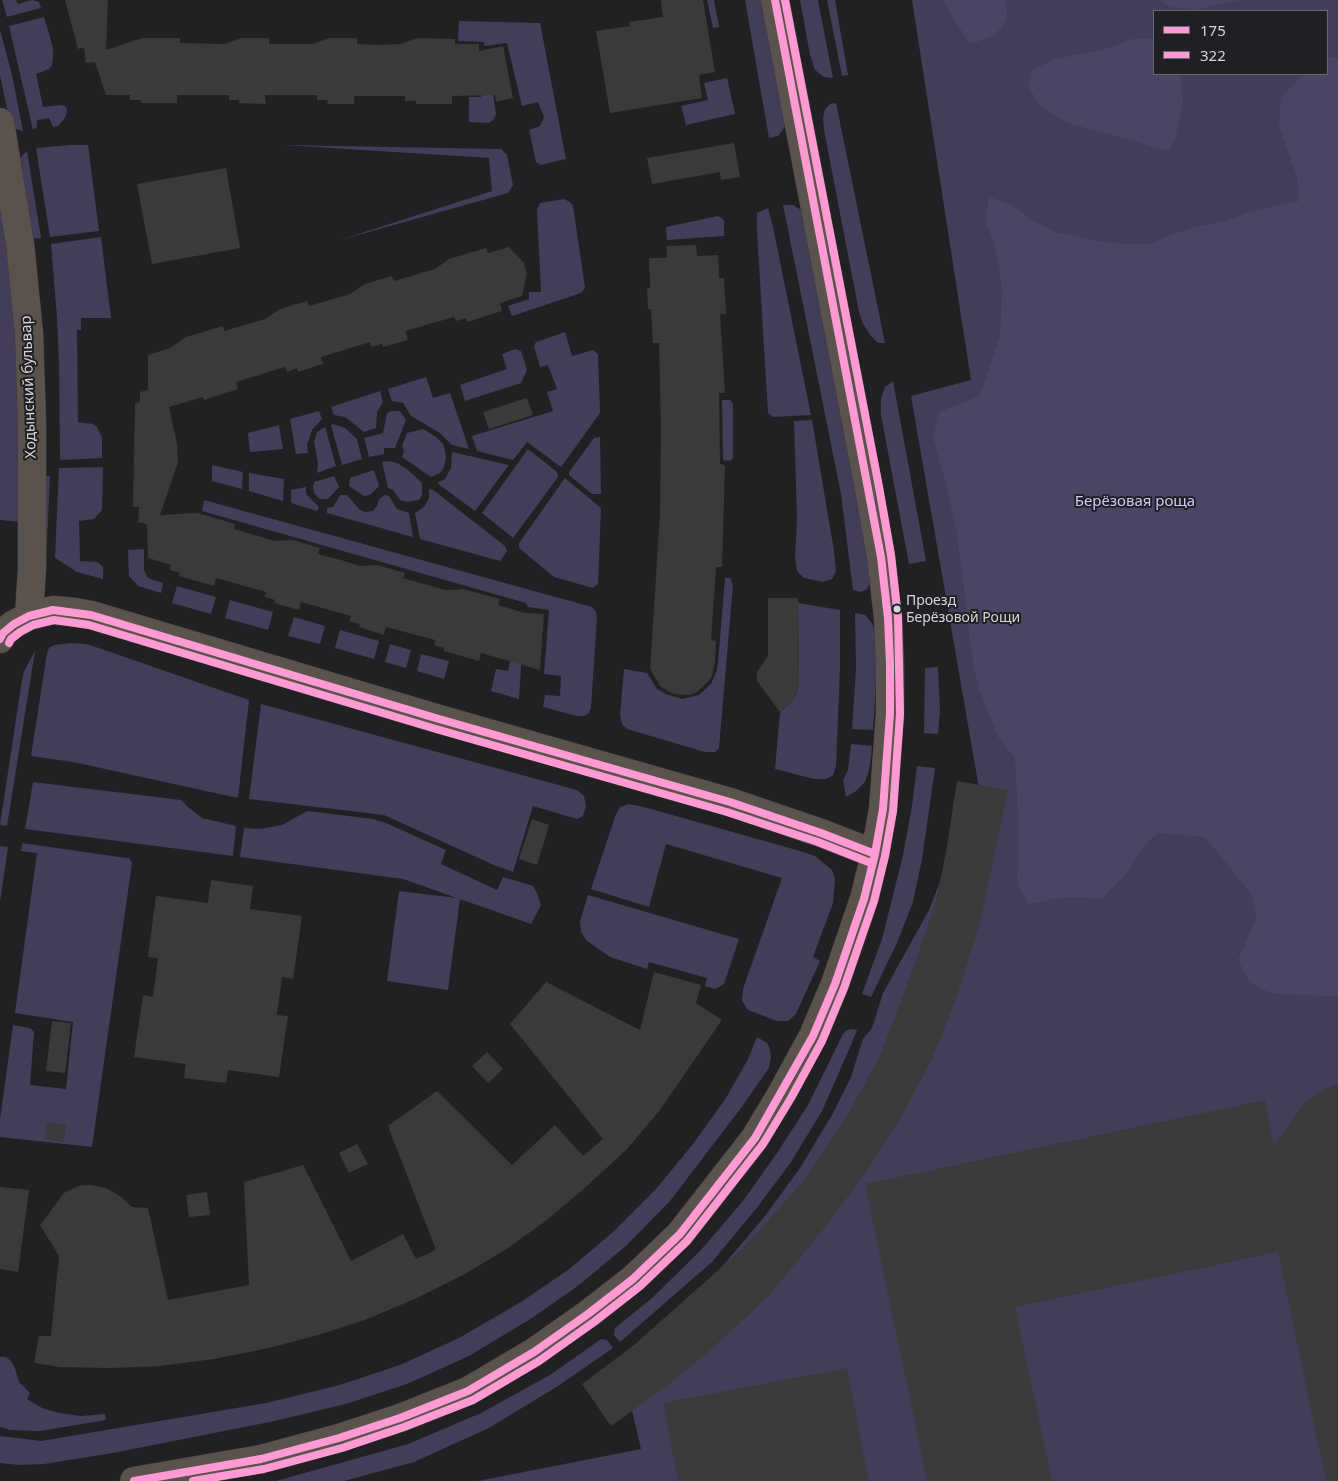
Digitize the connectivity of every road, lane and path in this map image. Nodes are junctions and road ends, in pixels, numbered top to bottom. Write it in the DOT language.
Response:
graph roads {
  1 [pos="775,0"];
  2 [pos="0,122"];
  3 [pos="29,616"];
  4 [pos="0,639"];
  5 [pos="875,854"];
  6 [pos="134,1481"];
  1 -- 5 [label="street"];
  2 -- 3 [label="street, Ходынский бульвар"];
  3 -- 4 [label="street"];
  3 -- 5 [label="street"];
  5 -- 6 [label="street"];
}
